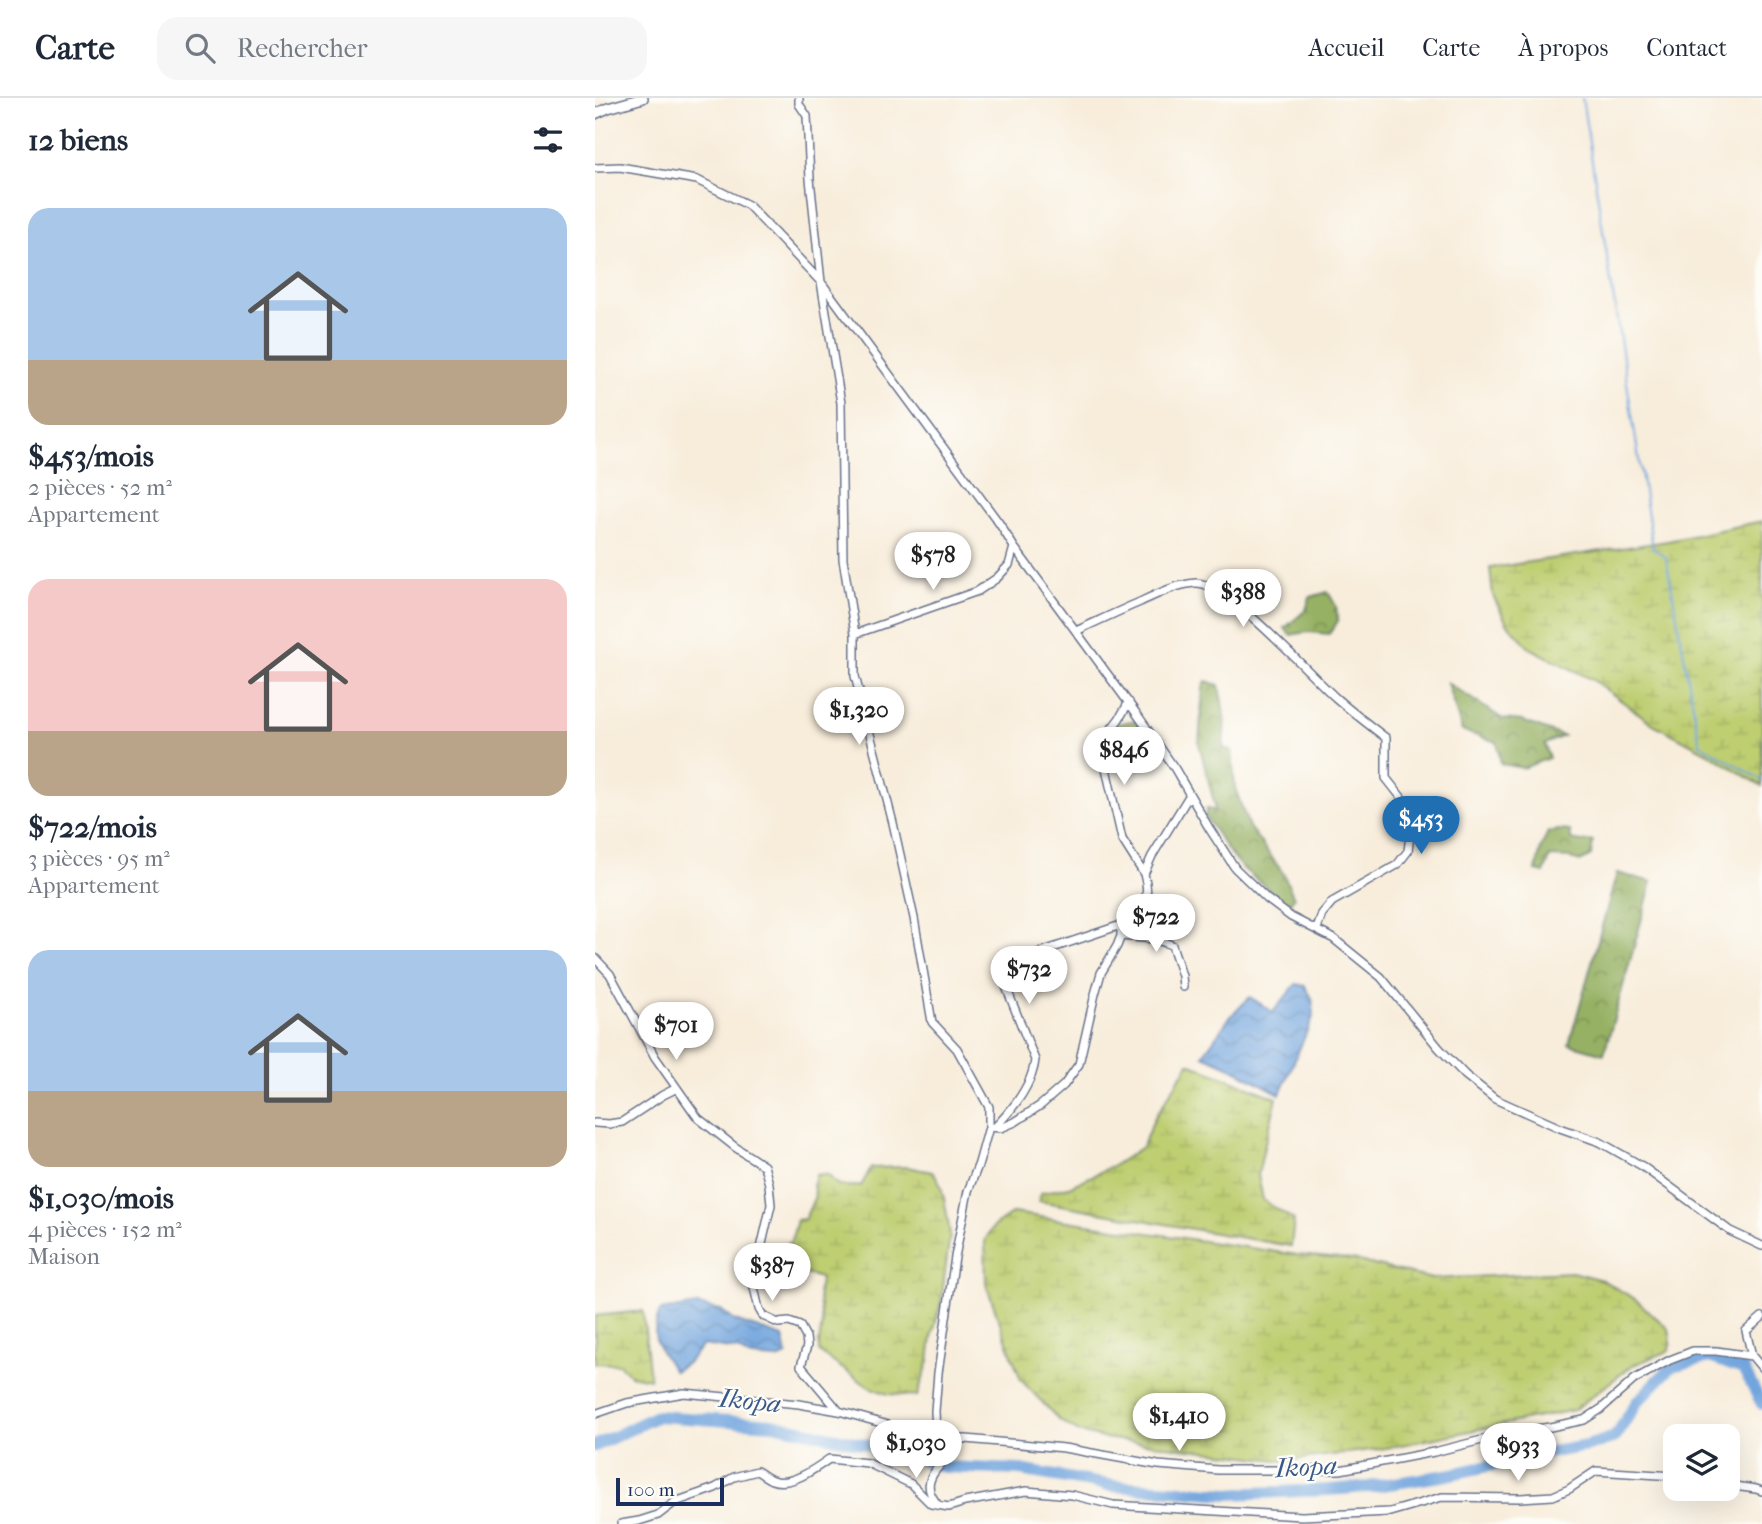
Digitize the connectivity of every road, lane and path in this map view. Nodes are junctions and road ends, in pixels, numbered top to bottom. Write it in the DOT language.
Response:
graph roads {
  1 [pos="643,98"];
  2 [pos="799,98"];
  3 [pos="595,114"];
  4 [pos="595,168"];
  5 [pos="821,282"];
  6 [pos="1014,547"];
  7 [pos="1076,631"];
  8 [pos="855,634"];
  9 [pos="1129,702"];
  10 [pos="1189,796"];
  11 [pos="1144,874"];
  12 [pos="1121,925"];
  13 [pos="1317,929"];
  14 [pos="1121,936"];
  15 [pos="595,958"];
  16 [pos="1183,987"];
  17 [pos="677,1088"];
  18 [pos="595,1123"];
  19 [pos="992,1127"];
  20 [pos="1762,1246"];
  21 [pos="1762,1317"];
  22 [pos="1752,1356"];
  23 [pos="1762,1368"];
  24 [pos="839,1411"];
  25 [pos="595,1414"];
  26 [pos="936,1435"];
  27 [pos="1663,1475"];
  28 [pos="929,1486"];
  29 [pos="1740,1487"];
  30 [pos="916,1490"];
  31 [pos="1762,1491"];
  32 [pos="938,1505"];
  33 [pos="621,1524"];
  1 -- 3 [label="street"];
  2 -- 5 [label="street"];
  4 -- 5 [label="street"];
  5 -- 6 [label="street"];
  5 -- 8 [label="street"];
  6 -- 7 [label="street"];
  6 -- 8 [label="street"];
  7 -- 9 [label="street"];
  7 -- 13 [label="street"];
  8 -- 19 [label="street"];
  9 -- 10 [label="street"];
  9 -- 11 [label="street"];
  10 -- 11 [label="street"];
  10 -- 13 [label="street"];
  11 -- 12 [label="street"];
  12 -- 14 [label="street"];
  12 -- 19 [label="street"];
  13 -- 20 [label="street"];
  14 -- 16 [label="street"];
  14 -- 19 [label="street"];
  15 -- 17 [label="street"];
  17 -- 18 [label="street"];
  17 -- 24 [label="street"];
  19 -- 26 [label="street"];
  21 -- 22 [label="street"];
  22 -- 23 [label="street"];
  22 -- 26 [label="street"];
  24 -- 25 [label="street"];
  24 -- 26 [label="street"];
  26 -- 28 [label="street"];
  27 -- 32 [label="street"];
  28 -- 30 [label="street"];
  28 -- 32 [label="street"];
  29 -- 31 [label="street"];
  30 -- 32 [label="street"];
  30 -- 33 [label="street"];
}
